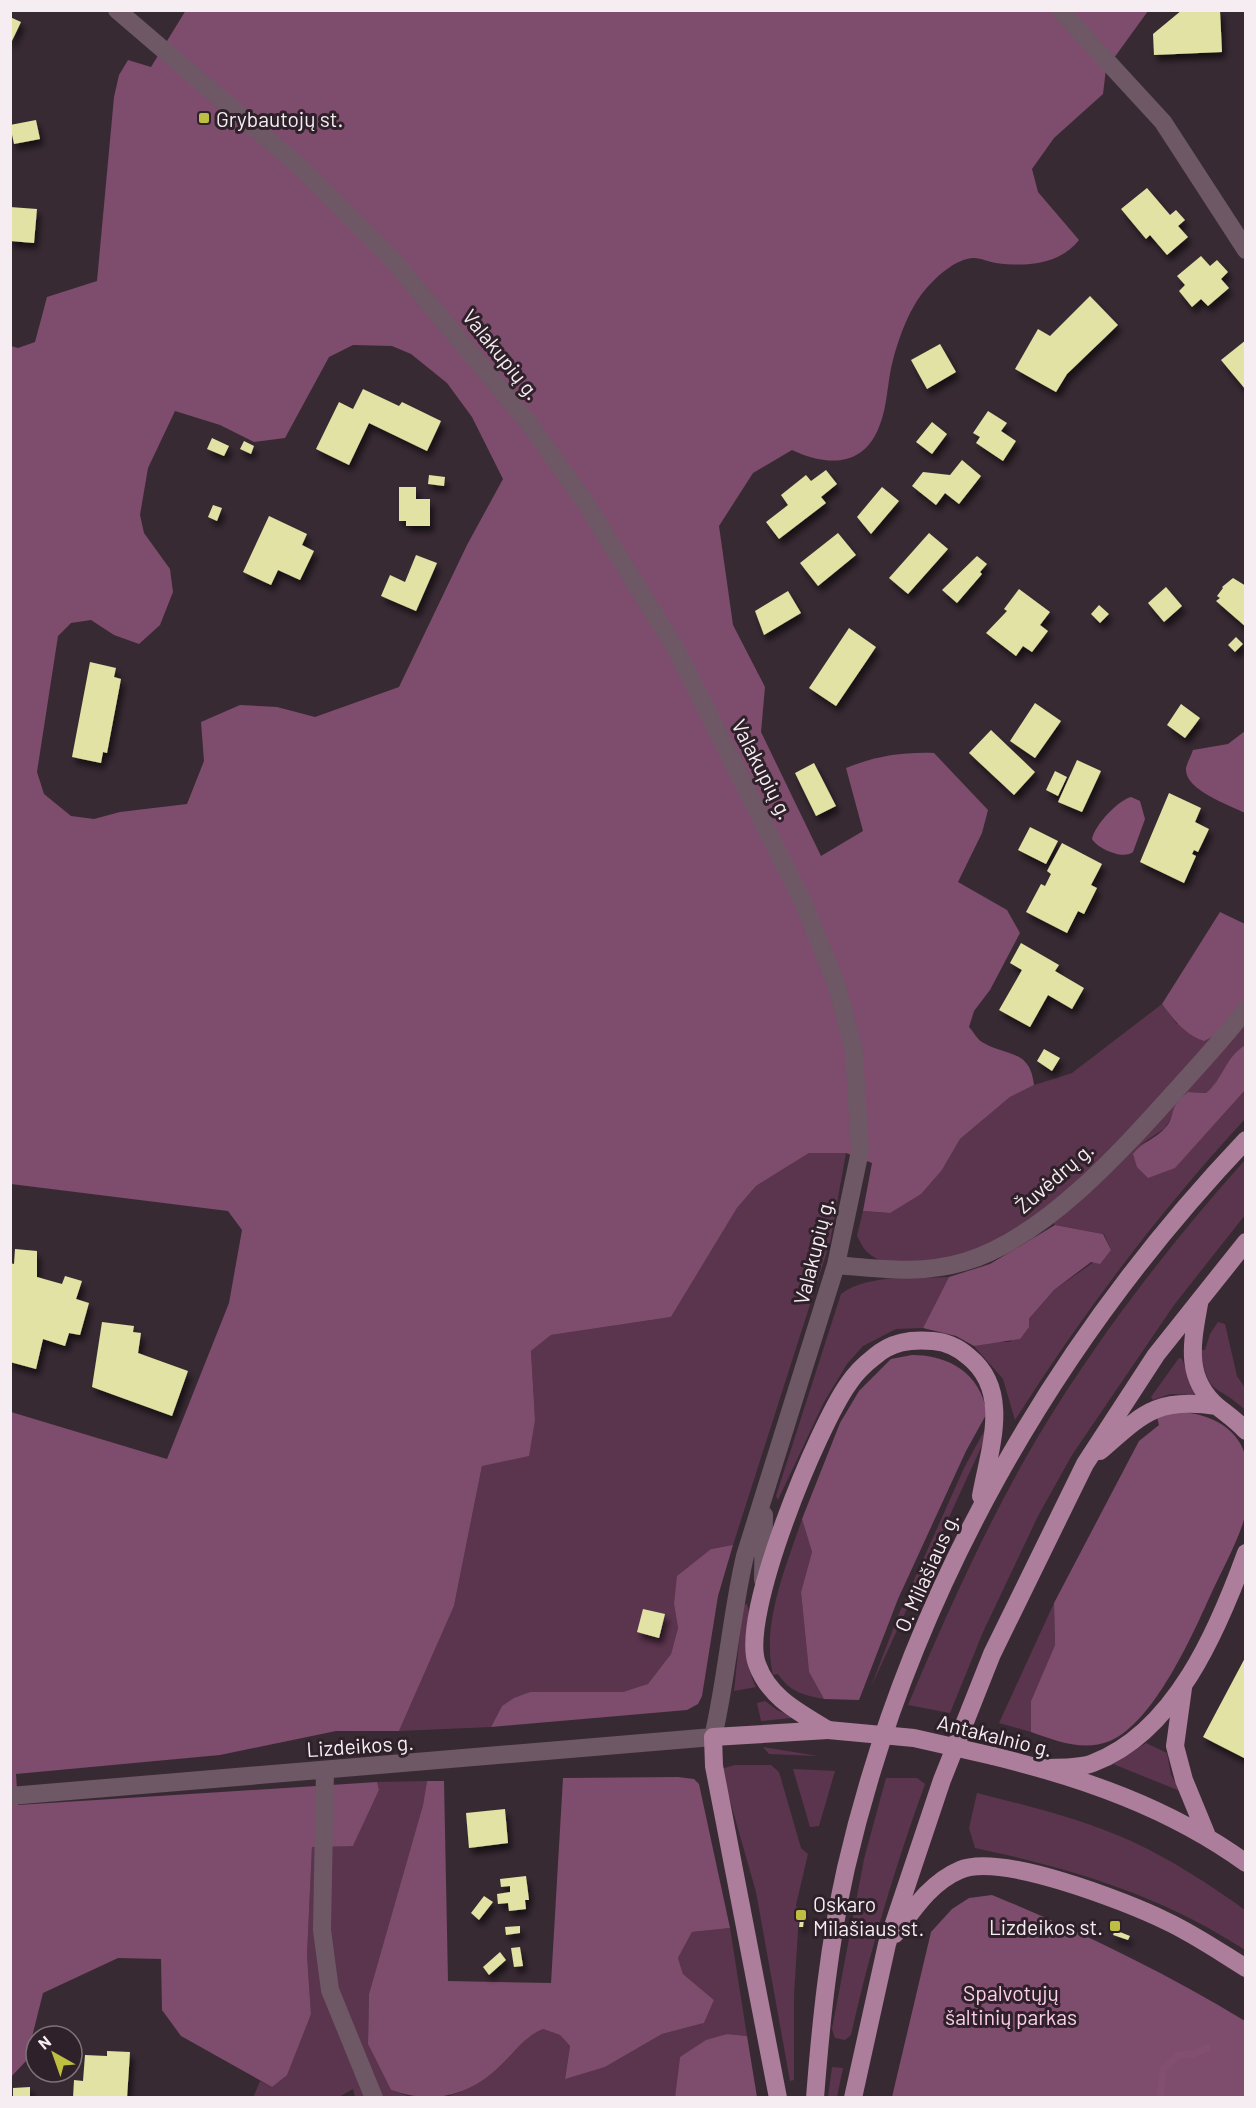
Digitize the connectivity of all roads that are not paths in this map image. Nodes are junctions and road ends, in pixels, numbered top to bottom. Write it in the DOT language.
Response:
graph roads {
  1 [pos="117,10"];
  2 [pos="1060,10"];
  3 [pos="1245,250"];
  4 [pos="1245,1009"];
  5 [pos="1245,1140"];
  6 [pos="1245,1242"];
  7 [pos="836,1265"];
  8 [pos="1200,1300"];
  9 [pos="1217,1406"];
  10 [pos="1245,1431"];
  11 [pos="1085,1464"];
  12 [pos="764,1495"];
  13 [pos="978,1510"];
  14 [pos="1245,1553"];
  15 [pos="763,1586"];
  16 [pos="1183,1688"];
  17 [pos="828,1730"];
  18 [pos="713,1737"];
  19 [pos="1042,1768"];
  20 [pos="325,1770"];
  21 [pos="10,1796"];
  22 [pos="1207,1836"];
  23 [pos="1245,1863"];
  24 [pos="887,1944"];
  25 [pos="1245,1968"];
  26 [pos="374,2097"];
  27 [pos="778,2097"];
  28 [pos="815,2097"];
  29 [pos="853,2097"];
  1 -- 7 [label="street, Valakupių g."];
  2 -- 3 [label="street"];
  4 -- 7 [label="street, Žuvėdrų g."];
  5 -- 13 [label="main road, O. Milašiaus g."];
  6 -- 8 [label="main road"];
  7 -- 12 [label="street, Valakupių g."];
  8 -- 9 [label="main road"];
  8 -- 11 [label="main road"];
  9 -- 10 [label="main road"];
  9 -- 11 [label="main road"];
  11 -- 24 [label="main road"];
  12 -- 15 [label="street"];
  12 -- 18 [label="street, Valakupių g."];
  13 -- 15 [label="main road"];
  13 -- 28 [label="main road, O. Milašiaus g."];
  14 -- 16 [label="main road"];
  15 -- 17 [label="main road"];
  16 -- 19 [label="main road"];
  16 -- 22 [label="main road"];
  17 -- 18 [label="main road, Antakalnio g."];
  17 -- 19 [label="main road, Antakalnio g., bridge"];
  18 -- 20 [label="street, Lizdeikos g."];
  18 -- 27 [label="main road"];
  19 -- 22 [label="main road, Antakalnio g."];
  20 -- 21 [label="street, Lizdeikos g."];
  20 -- 26 [label="street"];
  22 -- 23 [label="main road, Antakalnio g."];
  24 -- 25 [label="main road"];
  24 -- 29 [label="main road"];
}
